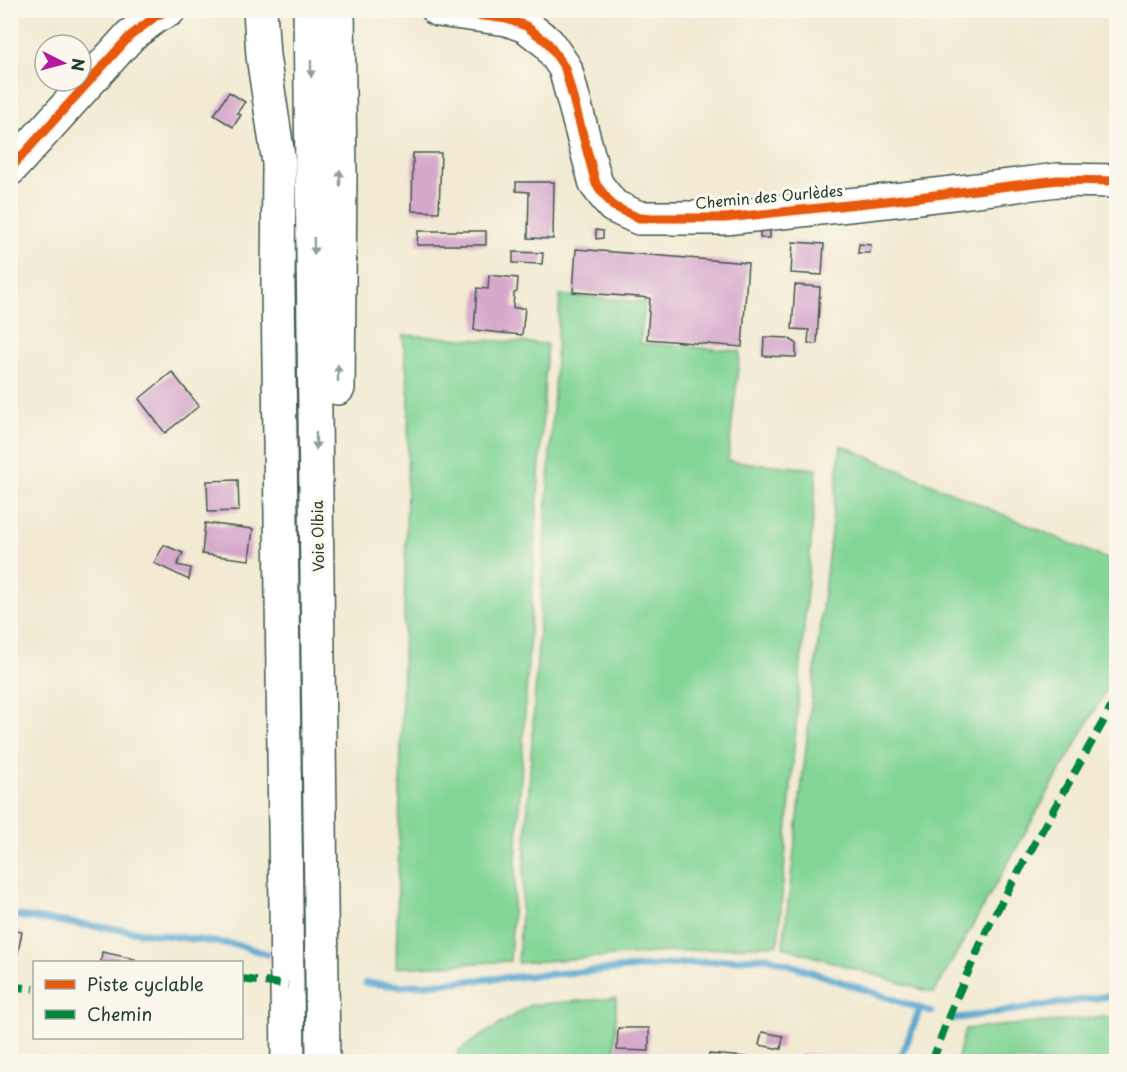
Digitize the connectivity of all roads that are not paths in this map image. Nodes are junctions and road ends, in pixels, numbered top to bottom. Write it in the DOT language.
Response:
graph roads {
  1 [pos="260,10"];
  2 [pos="310,10"];
  3 [pos="338,10"];
  4 [pos="438,10"];
  5 [pos="158,12"];
  6 [pos="10,169"];
  7 [pos="1116,181"];
  8 [pos="288,1062"];
  9 [pos="323,1062"];
  10 [pos="344,1062"];
  1 -- 8 [label="main road"];
  2 -- 9 [label="main road, Voie Olbia, one-way"];
  10 -- 3 [label="main road, Voie Olbia, one-way"];
  4 -- 7 [label="main road, Chemin des Ourlèdes"];
  5 -- 6 [label="main road"];
}
